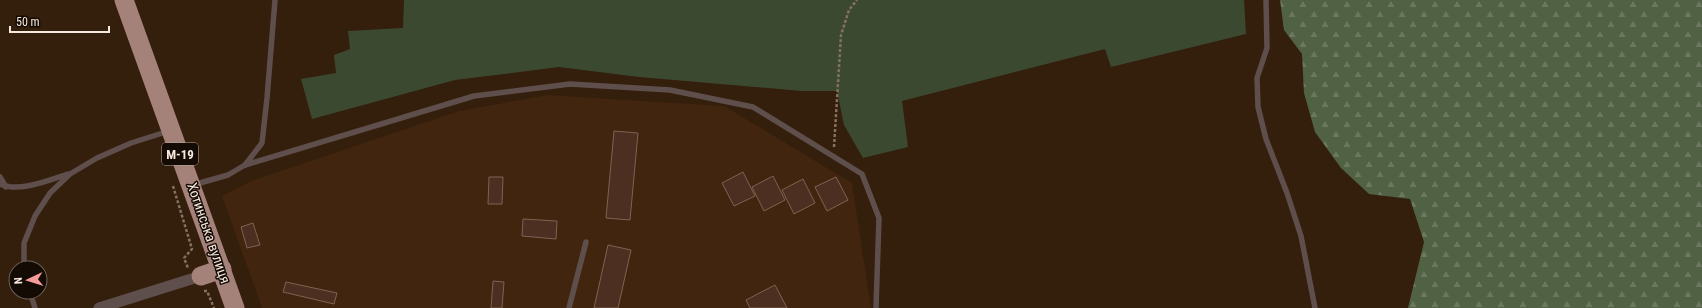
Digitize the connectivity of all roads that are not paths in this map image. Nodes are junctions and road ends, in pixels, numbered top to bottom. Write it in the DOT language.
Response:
graph roads {
  1 [pos="124,0"];
  2 [pos="275,0"];
  3 [pos="1266,0"];
  4 [pos="172,130"];
  5 [pos="245,165"];
  6 [pos="70,174"];
  7 [pos="0,177"];
  8 [pos="0,184"];
  9 [pos="6,186"];
  10 [pos="192,186"];
  11 [pos="586,242"];
  12 [pos="24,260"];
  13 [pos="222,269"];
  14 [pos="196,278"];
  15 [pos="99,308"];
  16 [pos="235,308"];
  17 [pos="569,308"];
  18 [pos="876,308"];
  19 [pos="1315,308"];
  1 -- 4 [label="highway, Хотинська вулиця / М-19"];
  2 -- 5 [label="lane"];
  3 -- 19 [label="lane"];
  4 -- 6 [label="lane"];
  4 -- 10 [label="highway, Хотинська вулиця / М-19"];
  5 -- 10 [label="lane"];
  5 -- 18 [label="lane"];
  6 -- 9 [label="lane"];
  6 -- 12 [label="lane"];
  7 -- 9 [label="lane"];
  8 -- 9 [label="lane"];
  10 -- 13 [label="highway, Хотинська вулиця / М-19"];
  11 -- 17 [label="lane"];
  13 -- 14 [label="highway"];
  13 -- 16 [label="highway, Хотинська вулиця / М-19"];
  14 -- 15 [label="street"];
}
